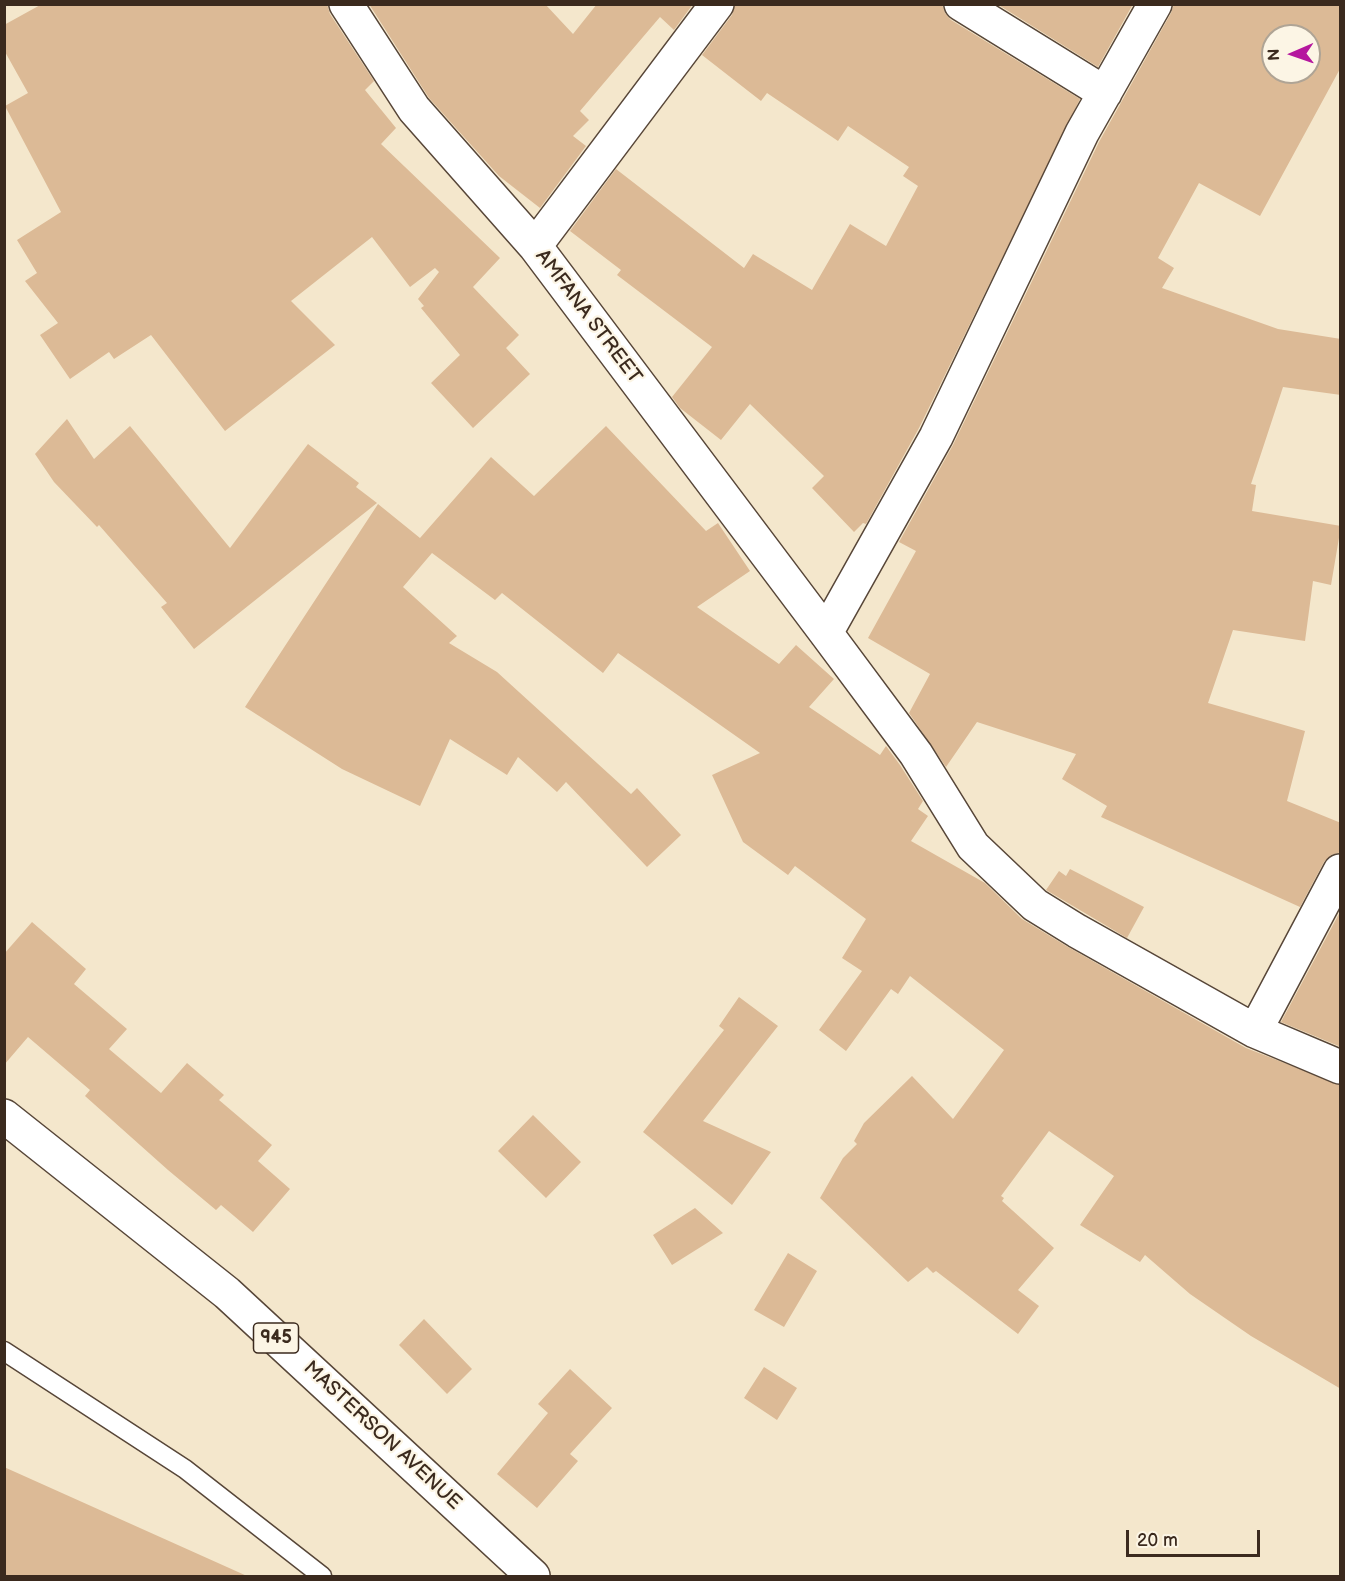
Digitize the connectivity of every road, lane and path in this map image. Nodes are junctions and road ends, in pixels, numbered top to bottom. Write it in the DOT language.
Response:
graph roads {
  1 [pos="346,4"];
  2 [pos="717,4"];
  3 [pos="961,4"];
  4 [pos="1155,4"];
  5 [pos="1105,93"];
  6 [pos="535,246"];
  7 [pos="826,633"];
  8 [pos="1341,871"];
  9 [pos="1255,1031"];
  10 [pos="1341,1067"];
  11 [pos="4,1116"];
  12 [pos="4,1351"];
  13 [pos="322,1576"];
  14 [pos="533,1576"];
  1 -- 6 [label="street, AMFANA STREET"];
  2 -- 6 [label="street"];
  3 -- 5 [label="street"];
  4 -- 5 [label="street"];
  5 -- 7 [label="street"];
  6 -- 7 [label="street, AMFANA STREET"];
  7 -- 9 [label="street, AMFANA STREET"];
  8 -- 9 [label="street"];
  9 -- 10 [label="street, AMFANA STREET"];
  11 -- 14 [label="street, MASTERSON AVENUE / 945"];
  12 -- 13 [label="lane"];
}
